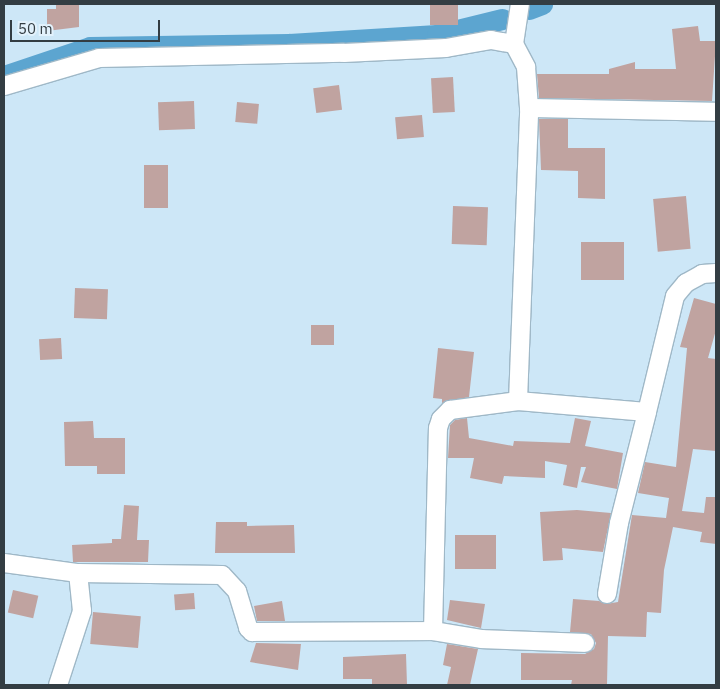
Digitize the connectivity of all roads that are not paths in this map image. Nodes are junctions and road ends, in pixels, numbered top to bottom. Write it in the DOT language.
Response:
graph roads {
  1 [pos="520,4"];
  2 [pos="514,44"];
  3 [pos="4,86"];
  4 [pos="529,108"];
  5 [pos="716,112"];
  6 [pos="716,273"];
  7 [pos="518,401"];
  8 [pos="647,412"];
  9 [pos="4,563"];
  10 [pos="78,573"];
  11 [pos="607,594"];
  12 [pos="433,631"];
  13 [pos="585,644"];
  14 [pos="58,685"];
  1 -- 2 [label="street"];
  2 -- 3 [label="street"];
  2 -- 4 [label="street"];
  4 -- 5 [label="street"];
  4 -- 7 [label="street"];
  6 -- 8 [label="street"];
  7 -- 8 [label="street"];
  7 -- 12 [label="street"];
  8 -- 11 [label="street"];
  9 -- 10 [label="street"];
  10 -- 12 [label="street"];
  10 -- 14 [label="street"];
  12 -- 13 [label="street"];
}
